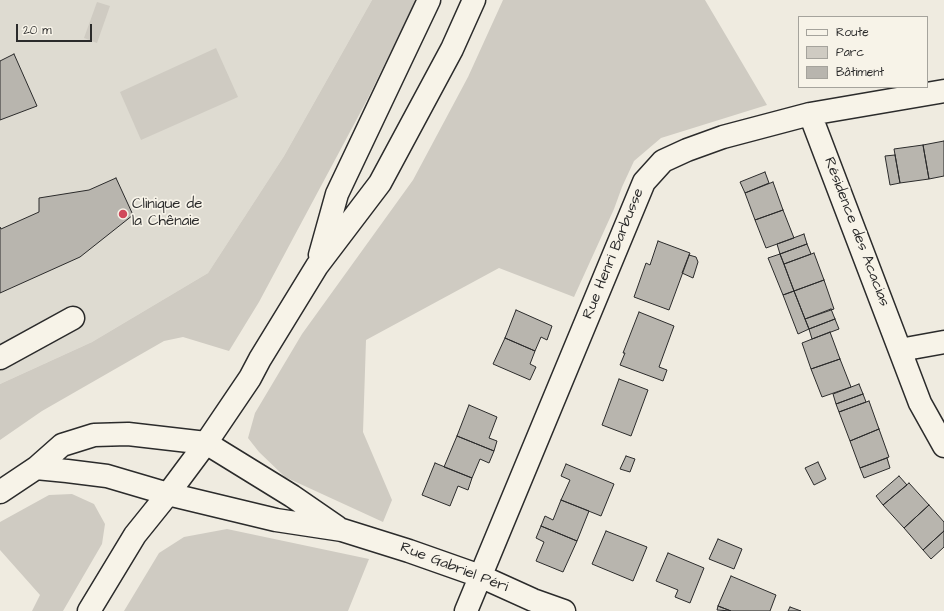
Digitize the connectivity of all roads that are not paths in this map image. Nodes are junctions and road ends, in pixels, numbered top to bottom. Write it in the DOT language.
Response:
graph roads {
  1 [pos="429,0"];
  2 [pos="474,0"];
  3 [pos="944,92"];
  4 [pos="810,114"];
  5 [pos="317,266"];
  6 [pos="73,318"];
  7 [pos="944,342"];
  8 [pos="900,350"];
  9 [pos="0,358"];
  10 [pos="206,443"];
  11 [pos="944,446"];
  12 [pos="36,468"];
  13 [pos="0,492"];
  14 [pos="168,494"];
  15 [pos="342,530"];
  16 [pos="480,576"];
  17 [pos="89,611"];
  18 [pos="466,611"];
  19 [pos="564,611"];
  1 -- 5 [label="street"];
  2 -- 5 [label="street"];
  3 -- 4 [label="street, Rue Henri Barbusse"];
  4 -- 8 [label="street, Résidence des Acacias"];
  4 -- 16 [label="street, Rue Henri Barbusse"];
  5 -- 10 [label="street"];
  6 -- 9 [label="street"];
  7 -- 8 [label="street"];
  8 -- 11 [label="street, Résidence des Acacias"];
  10 -- 12 [label="street"];
  10 -- 14 [label="street"];
  10 -- 15 [label="street, Rue Gabriel Péri"];
  12 -- 13 [label="street"];
  12 -- 14 [label="street"];
  14 -- 15 [label="street, Rue Gabriel Péri"];
  14 -- 17 [label="street"];
  15 -- 16 [label="street, Rue Gabriel Péri"];
  16 -- 18 [label="street, Rue Henri Barbusse"];
  16 -- 19 [label="street, Rue Gabriel Péri"];
}
